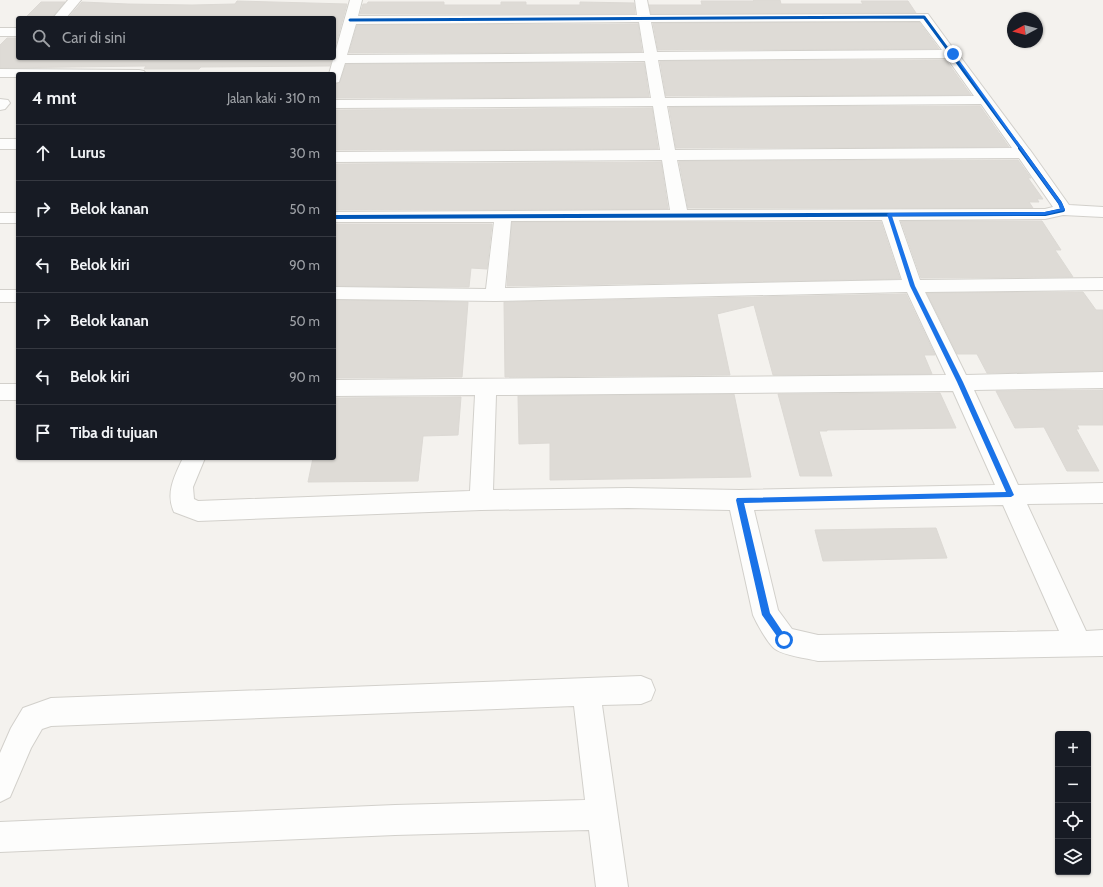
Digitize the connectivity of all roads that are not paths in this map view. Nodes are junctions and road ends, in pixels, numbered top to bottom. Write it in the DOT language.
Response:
graph roads {
  1 [pos="75,0"];
  2 [pos="356,0"];
  3 [pos="641,0"];
  4 [pos="61,16"];
  5 [pos="645,19"];
  6 [pos="350,20"];
  7 [pos="0,32"];
  8 [pos="16,32"];
  9 [pos="340,33"];
  10 [pos="953,54"];
  11 [pos="650,58"];
  12 [pos="340,59"];
  13 [pos="22,60"];
  14 [pos="336,72"];
  15 [pos="6,73"];
  16 [pos="16,73"];
  17 [pos="0,84"];
  18 [pos="986,100"];
  19 [pos="659,102"];
  20 [pos="336,104"];
  21 [pos="0,144"];
  22 [pos="16,144"];
  23 [pos="1025,154"];
  24 [pos="669,155"];
  25 [pos="336,157"];
  26 [pos="1063,210"];
  27 [pos="1103,212"];
  28 [pos="679,214"];
  29 [pos="889,214"];
  30 [pos="336,217"];
  31 [pos="503,217"];
  32 [pos="0,218"];
  33 [pos="16,218"];
  34 [pos="1103,284"];
  35 [pos="913,286"];
  36 [pos="336,294"];
  37 [pos="495,295"];
  38 [pos="0,296"];
  39 [pos="16,296"];
  40 [pos="1103,380"];
  41 [pos="960,382"];
  42 [pos="486,387"];
  43 [pos="336,388"];
  44 [pos="0,392"];
  45 [pos="16,392"];
  46 [pos="193,460"];
  47 [pos="1103,493"];
  48 [pos="1011,495"];
  49 [pos="481,500"];
  50 [pos="740,500"];
  51 [pos="1103,642"];
  52 [pos="1078,643"];
  53 [pos="642,690"];
  54 [pos="586,692"];
  55 [pos="0,787"];
  56 [pos="602,815"];
  57 [pos="0,837"];
  58 [pos="612,887"];
  1 -- 4 [label="street"];
  2 -- 6 [label="street"];
  3 -- 5 [label="street"];
  5 -- 6 [label="street"];
  5 -- 10 [label="street"];
  5 -- 11 [label="street"];
  6 -- 9 [label="street"];
  7 -- 8 [label="street"];
  9 -- 12 [label="street"];
  10 -- 11 [label="street"];
  10 -- 18 [label="street"];
  11 -- 12 [label="street"];
  11 -- 19 [label="street"];
  12 -- 14 [label="street"];
  13 -- 15 [label="street"];
  15 -- 16 [label="street"];
  15 -- 17 [label="street"];
  18 -- 19 [label="street"];
  18 -- 23 [label="street"];
  19 -- 20 [label="street"];
  19 -- 24 [label="street"];
  21 -- 22 [label="street"];
  23 -- 24 [label="street"];
  23 -- 26 [label="street"];
  24 -- 25 [label="street"];
  24 -- 28 [label="street"];
  26 -- 27 [label="street"];
  26 -- 29 [label="street"];
  28 -- 29 [label="street"];
  28 -- 31 [label="street"];
  29 -- 35 [label="street"];
  30 -- 31 [label="street"];
  31 -- 37 [label="street"];
  32 -- 33 [label="street"];
  34 -- 35 [label="street"];
  35 -- 37 [label="street"];
  35 -- 41 [label="street"];
  36 -- 37 [label="street"];
  38 -- 39 [label="street"];
  40 -- 41 [label="street"];
  41 -- 42 [label="street"];
  41 -- 48 [label="street"];
  42 -- 43 [label="street"];
  42 -- 49 [label="street"];
  44 -- 45 [label="street"];
  46 -- 49 [label="street"];
  47 -- 48 [label="street"];
  48 -- 50 [label="street"];
  48 -- 52 [label="street"];
  49 -- 50 [label="street"];
  50 -- 52 [label="street"];
  51 -- 52 [label="street"];
  53 -- 54 [label="street"];
  54 -- 55 [label="street"];
  54 -- 56 [label="street"];
  56 -- 57 [label="street"];
  56 -- 58 [label="street"];
}
